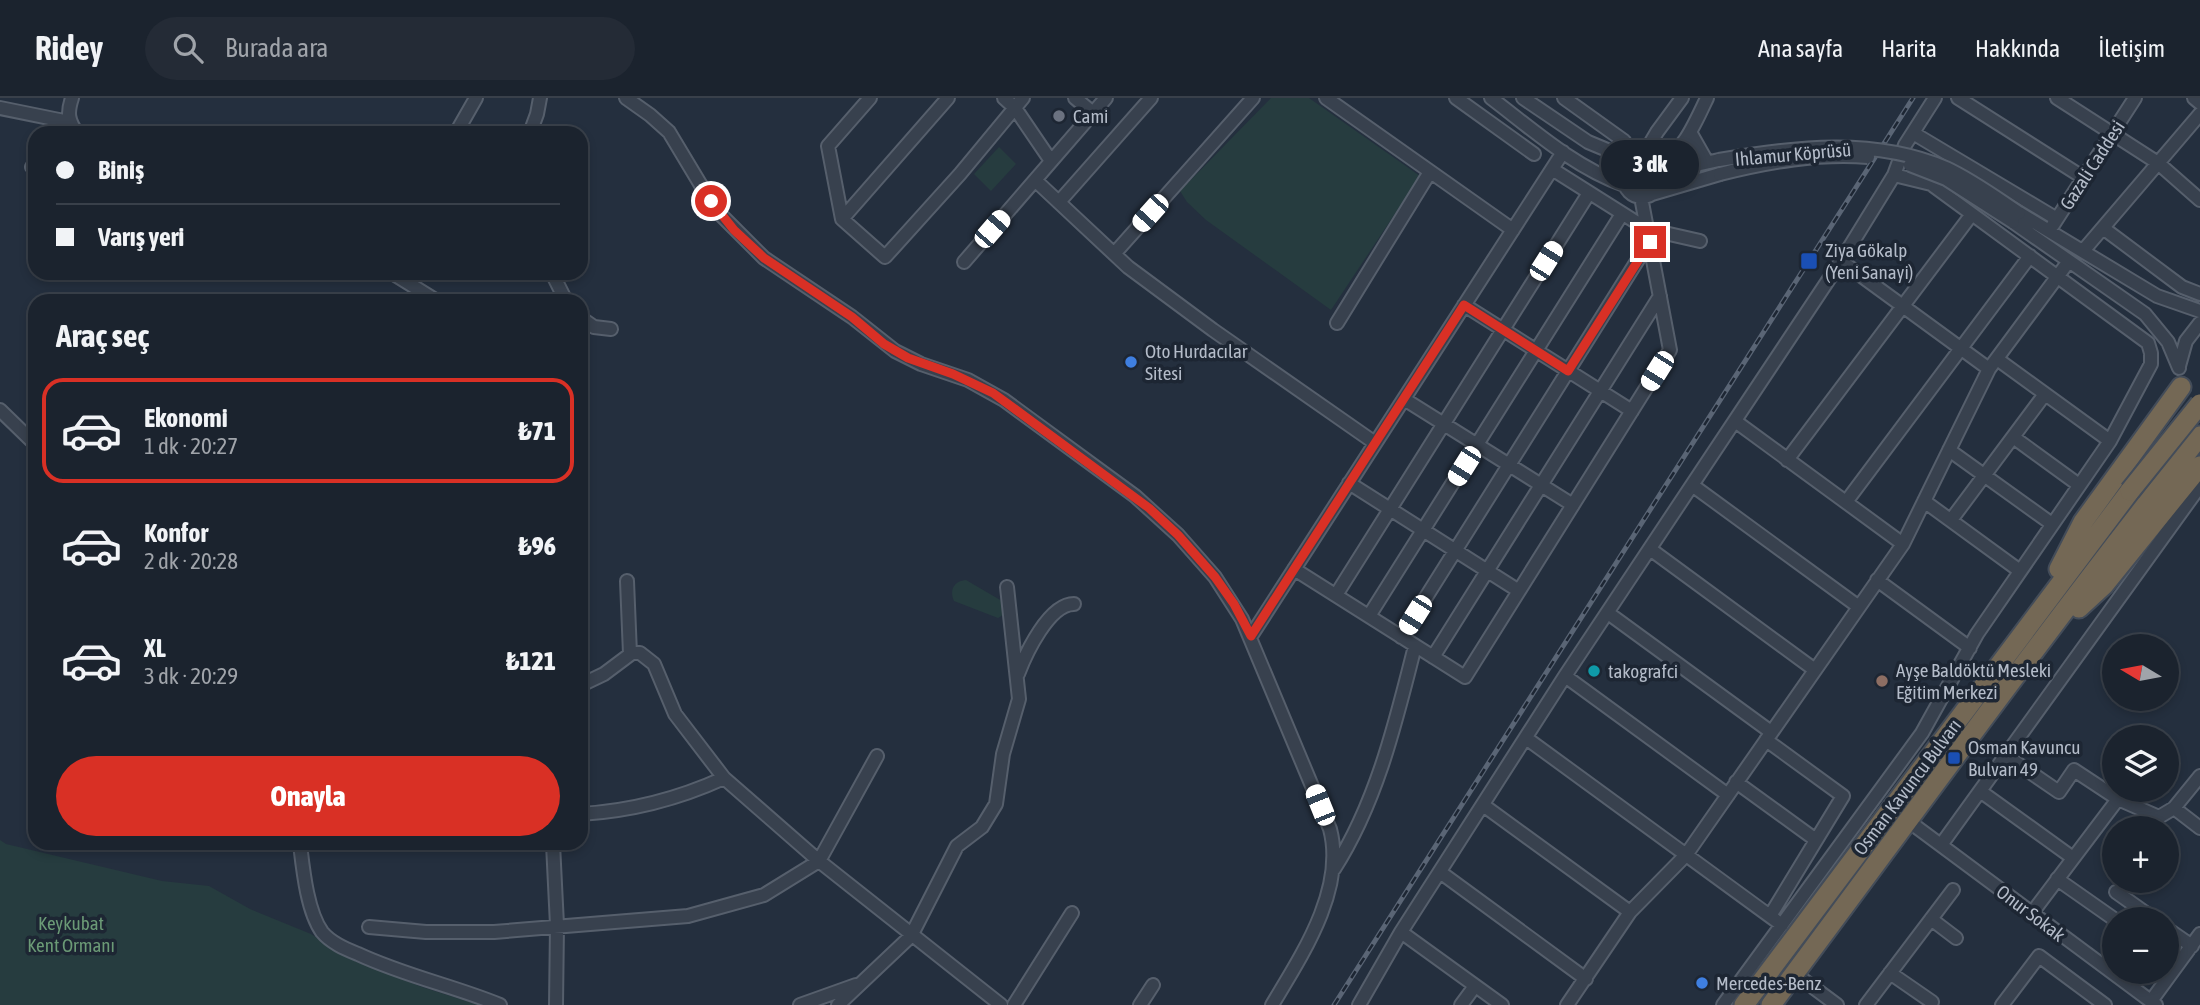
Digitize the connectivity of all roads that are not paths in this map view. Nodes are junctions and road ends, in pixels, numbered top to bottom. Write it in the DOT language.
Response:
graph roads {
  1 [pos="72,98"];
  2 [pos="476,98"];
  3 [pos="551,98"];
  4 [pos="626,98"];
  5 [pos="870,98"];
  6 [pos="948,98"];
  7 [pos="1004,98"];
  8 [pos="1075,98"];
  9 [pos="1106,98"];
  10 [pos="1151,98"];
  11 [pos="1253,98"];
  12 [pos="1326,98"];
  13 [pos="1456,98"];
  14 [pos="1491,98"];
  15 [pos="1522,98"];
  16 [pos="1564,98"];
  17 [pos="1682,98"];
  18 [pos="1707,98"];
  19 [pos="1936,98"];
  20 [pos="1958,98"];
  21 [pos="2057,98"];
  22 [pos="2135,98"];
  23 [pos="2194,98"];
  24 [pos="539,102"];
  25 [pos="1019,103"];
  26 [pos="2200,103"];
  27 [pos="0,108"];
  28 [pos="1093,113"];
  29 [pos="2200,114"];
  30 [pos="66,126"];
  31 [pos="73,126"];
  32 [pos="460,126"];
  33 [pos="532,126"];
  34 [pos="1690,132"];
  35 [pos="1913,133"];
  36 [pos="2113,133"];
  37 [pos="1624,141"];
  38 [pos="1563,152"];
  39 [pos="1534,154"];
  40 [pos="1051,161"];
  41 [pos="1713,161"];
  42 [pos="1638,162"];
  43 [pos="2158,163"];
  44 [pos="1552,169"];
  45 [pos="1658,171"];
  46 [pos="1430,172"];
  47 [pos="1894,174"];
  48 [pos="2084,178"];
  49 [pos="1035,180"];
  50 [pos="1625,185"];
  51 [pos="1589,193"];
  52 [pos="1646,196"];
  53 [pos="2200,200"];
  54 [pos="1059,202"];
  55 [pos="1622,214"];
  56 [pos="1972,214"];
  57 [pos="2016,217"];
  58 [pos="842,219"];
  59 [pos="2057,219"];
  60 [pos="2103,228"];
  61 [pos="1513,230"];
  62 [pos="2050,231"];
  63 [pos="1648,236"];
  64 [pos="1700,241"];
  65 [pos="2083,251"];
  66 [pos="1114,254"];
  67 [pos="2030,256"];
  68 [pos="1841,261"];
  69 [pos="2069,261"];
  70 [pos="964,262"];
  71 [pos="2058,277"];
  72 [pos="403,280"];
  73 [pos="426,294"];
  74 [pos="2200,295"];
  75 [pos="1660,296"];
  76 [pos="1464,305"];
  77 [pos="1903,306"];
  78 [pos="2200,311"];
  79 [pos="588,323"];
  80 [pos="1337,323"];
  81 [pos="2200,323"];
  82 [pos="611,329"];
  83 [pos="1503,330"];
  84 [pos="1961,348"];
  85 [pos="1536,350"];
  86 [pos="1993,364"];
  87 [pos="1568,371"];
  88 [pos="2180,378"];
  89 [pos="1600,391"];
  90 [pos="2045,394"];
  91 [pos="1404,399"];
  92 [pos="2200,404"];
  93 [pos="0,410"];
  94 [pos="1632,411"];
  95 [pos="2200,415"];
  96 [pos="1735,421"];
  97 [pos="1444,424"];
  98 [pos="2200,436"];
  99 [pos="28,437"];
  100 [pos="2013,437"];
  101 [pos="2110,441"];
  102 [pos="1375,443"];
  103 [pos="1477,444"];
  104 [pos="1949,450"];
  105 [pos="1787,460"];
  106 [pos="1509,465"];
  107 [pos="2200,466"];
  108 [pos="1984,475"];
  109 [pos="1349,484"];
  110 [pos="1541,485"];
  111 [pos="1692,485"];
  112 [pos="2079,485"];
  113 [pos="2200,485"];
  114 [pos="1924,500"];
  115 [pos="1846,502"];
  116 [pos="1573,505"];
  117 [pos="1390,509"];
  118 [pos="1951,520"];
  119 [pos="2052,524"];
  120 [pos="1423,530"];
  121 [pos="1903,544"];
  122 [pos="1650,550"];
  123 [pos="1455,551"];
  124 [pos="1294,569"];
  125 [pos="1487,570"];
  126 [pos="2020,571"];
  127 [pos="1877,580"];
  128 [pos="627,581"];
  129 [pos="1007,587"];
  130 [pos="1519,591"];
  131 [pos="1336,596"];
  132 [pos="1074,604"];
  133 [pos="1859,607"];
  134 [pos="1608,613"];
  135 [pos="1369,616"];
  136 [pos="2031,620"];
  137 [pos="2049,634"];
  138 [pos="1251,636"];
  139 [pos="1401,637"];
  140 [pos="1415,646"];
  141 [pos="1970,648"];
  142 [pos="630,654"];
  143 [pos="1433,657"];
  144 [pos="1815,670"];
  145 [pos="1565,676"];
  146 [pos="1017,677"];
  147 [pos="588,682"];
  148 [pos="1769,736"];
  149 [pos="1526,738"];
  150 [pos="2005,755"];
  151 [pos="877,756"];
  152 [pos="2200,776"];
  153 [pos="724,778"];
  154 [pos="1736,782"];
  155 [pos="2102,788"];
  156 [pos="1980,791"];
  157 [pos="1728,795"];
  158 [pos="2116,802"];
  159 [pos="2125,802"];
  160 [pos="1483,805"];
  161 [pos="2174,808"];
  162 [pos="588,813"];
  163 [pos="1907,820"];
  164 [pos="2200,828"];
  165 [pos="1816,840"];
  166 [pos="1941,845"];
  167 [pos="301,850"];
  168 [pos="552,850"];
  169 [pos="1686,855"];
  170 [pos="2073,858"];
  171 [pos="819,861"];
  172 [pos="1334,869"];
  173 [pos="1440,872"];
  174 [pos="2057,879"];
  175 [pos="1953,890"];
  176 [pos="2117,893"];
  177 [pos="2137,907"];
  178 [pos="2102,911"];
  179 [pos="1630,912"];
  180 [pos="1072,913"];
  181 [pos="2032,913"];
  182 [pos="1770,916"];
  183 [pos="1931,919"];
  184 [pos="557,925"];
  185 [pos="1782,925"];
  186 [pos="369,927"];
  187 [pos="1401,932"];
  188 [pos="2200,934"];
  189 [pos="911,936"];
  190 [pos="2179,937"];
  191 [pos="1956,938"];
  192 [pos="2192,946"];
  193 [pos="2179,963"];
  194 [pos="1890,972"];
  195 [pos="1794,973"];
  196 [pos="1587,979"];
  197 [pos="865,981"];
  198 [pos="2165,984"];
  199 [pos="1153,985"];
  200 [pos="1475,986"];
  201 [pos="1932,1002"];
  202 [pos="2153,1003"];
  203 [pos="500,1005"];
  204 [pos="556,1005"];
  205 [pos="800,1005"];
  206 [pos="838,1005"];
  207 [pos="1001,1005"];
  208 [pos="1014,1005"];
  209 [pos="1140,1005"];
  210 [pos="1272,1005"];
  211 [pos="1359,1005"];
  212 [pos="1461,1005"];
  213 [pos="1502,1005"];
  214 [pos="1567,1005"];
  215 [pos="1723,1005"];
  216 [pos="1744,1005"];
  217 [pos="1771,1005"];
  218 [pos="1837,1005"];
  219 [pos="1866,1005"];
  220 [pos="2002,1005"];
  221 [pos="2105,1005"];
  1 -- 31 [label="street"];
  2 -- 32 [label="street"];
  3 -- 24 [label="street"];
  4 -- 138 [label="street"];
  5 -- 58 [label="street"];
  6 -- 58 [label="street"];
  7 -- 25 [label="street"];
  8 -- 28 [label="street"];
  9 -- 28 [label="street"];
  10 -- 54 [label="street"];
  11 -- 66 [label="street"];
  12 -- 46 [label="street"];
  13 -- 39 [label="street"];
  14 -- 38 [label="street"];
  15 -- 42 [label="street"];
  16 -- 37 [label="street"];
  17 -- 42 [label="street"];
  18 -- 34 [label="street"];
  19 -- 35 [label="street"];
  20 -- 48 [label="street"];
  21 -- 36 [label="street"];
  22 -- 36 [label="street, Gazali Caddesi"];
  23 -- 26 [label="street"];
  24 -- 33 [label="street"];
  25 -- 40 [label="street"];
  25 -- 58 [label="street"];
  27 -- 30 [label="street"];
  28 -- 40 [label="street"];
  29 -- 43 [label="street"];
  34 -- 41 [label="street"];
  34 -- 45 [label="street"];
  35 -- 47 [label="street"];
  35 -- 59 [label="street"];
  36 -- 43 [label="street"];
  36 -- 48 [label="street, Gazali Caddesi"];
  38 -- 44 [label="street"];
  38 -- 50 [label="street"];
  40 -- 49 [label="street"];
  41 -- 45 [label="street, Ihlamur Köprüsü"];
  41 -- 57 [label="street, Ihlamur Köprüsü, bridge"];
  42 -- 45 [label="street"];
  42 -- 50 [label="street"];
  43 -- 53 [label="street"];
  43 -- 60 [label="street"];
  44 -- 51 [label="street"];
  44 -- 61 [label="street"];
  45 -- 52 [label="street"];
  46 -- 61 [label="street"];
  46 -- 80 [label="street"];
  47 -- 56 [label="street"];
  47 -- 68 [label="street"];
  48 -- 59 [label="street, Gazali Caddesi"];
  49 -- 54 [label="street"];
  49 -- 70 [label="street"];
  50 -- 52 [label="street"];
  51 -- 55 [label="street"];
  51 -- 83 [label="street"];
  52 -- 57 [label="street, Ihlamur Köprüsü, bridge"];
  52 -- 63 [label="street"];
  54 -- 66 [label="street"];
  55 -- 63 [label="street"];
  55 -- 85 [label="street"];
  56 -- 67 [label="street"];
  56 -- 77 [label="street"];
  57 -- 62 [label="street"];
  57 -- 69 [label="street"];
  59 -- 62 [label="street, Gazali Caddesi"];
  60 -- 65 [label="street"];
  60 -- 74 [label="street"];
  61 -- 76 [label="street"];
  62 -- 65 [label="street"];
  63 -- 64 [label="street"];
  63 -- 75 [label="street"];
  63 -- 87 [label="street"];
  65 -- 78 [label="street"];
  66 -- 102 [label="street"];
  67 -- 71 [label="street"];
  67 -- 84 [label="street"];
  68 -- 77 [label="street"];
  68 -- 96 [label="street"];
  69 -- 71 [label="street"];
  69 -- 88 [label="street"];
  71 -- 86 [label="street"];
  71 -- 101 [label="street"];
  72 -- 73 [label="street"];
  75 -- 89 [label="street"];
  75 -- 94 [label="street"];
  76 -- 83 [label="street"];
  76 -- 91 [label="street"];
  77 -- 84 [label="street"];
  77 -- 105 [label="street"];
  79 -- 82 [label="street"];
  81 -- 88 [label="street"];
  83 -- 85 [label="street"];
  83 -- 97 [label="street"];
  84 -- 86 [label="street"];
  84 -- 115 [label="street"];
  85 -- 87 [label="street"];
  85 -- 103 [label="street"];
  86 -- 90 [label="street"];
  86 -- 104 [label="street"];
  87 -- 89 [label="street"];
  87 -- 106 [label="street"];
  88 -- 95 [label="street"];
  88 -- 136 [label="highway"];
  89 -- 94 [label="street"];
  89 -- 110 [label="street"];
  90 -- 100 [label="street"];
  90 -- 101 [label="street"];
  91 -- 97 [label="street"];
  91 -- 102 [label="street"];
  92 -- 136 [label="highway, Osman Kavuncu Bulvarı, bridge"];
  93 -- 99 [label="street"];
  94 -- 116 [label="street"];
  96 -- 105 [label="street"];
  96 -- 111 [label="street"];
  97 -- 103 [label="street"];
  97 -- 117 [label="street"];
  98 -- 137 [label="highway, Osman Kavuncu Bulvarı"];
  100 -- 108 [label="street"];
  100 -- 112 [label="street"];
  101 -- 112 [label="street"];
  102 -- 109 [label="street"];
  103 -- 106 [label="street"];
  103 -- 120 [label="street"];
  104 -- 108 [label="street"];
  104 -- 114 [label="street"];
  105 -- 115 [label="street"];
  106 -- 110 [label="street"];
  106 -- 123 [label="street"];
  107 -- 137 [label="highway"];
  108 -- 118 [label="street"];
  108 -- 119 [label="street"];
  109 -- 117 [label="street"];
  109 -- 124 [label="street"];
  110 -- 116 [label="street"];
  110 -- 125 [label="street"];
  111 -- 122 [label="street"];
  111 -- 133 [label="street"];
  112 -- 119 [label="street"];
  113 -- 150 [label="street"];
  114 -- 118 [label="street"];
  114 -- 121 [label="street"];
  115 -- 121 [label="street"];
  116 -- 130 [label="street"];
  117 -- 120 [label="street"];
  117 -- 131 [label="street"];
  118 -- 126 [label="street"];
  119 -- 126 [label="street"];
  120 -- 123 [label="street"];
  120 -- 135 [label="street"];
  121 -- 127 [label="street"];
  122 -- 134 [label="street"];
  122 -- 144 [label="street"];
  123 -- 125 [label="street"];
  123 -- 139 [label="street"];
  124 -- 131 [label="street"];
  124 -- 138 [label="street"];
  125 -- 130 [label="street"];
  125 -- 143 [label="street"];
  126 -- 141 [label="street"];
  127 -- 133 [label="street"];
  127 -- 141 [label="street"];
  128 -- 142 [label="street"];
  129 -- 146 [label="street"];
  130 -- 143 [label="street"];
  131 -- 135 [label="street"];
  132 -- 146 [label="street"];
  133 -- 144 [label="street"];
  134 -- 145 [label="street"];
  134 -- 148 [label="street"];
  135 -- 139 [label="street"];
  136 -- 216 [label="highway, Osman Kavuncu Bulvarı"];
  137 -- 163 [label="highway, Osman Kavuncu Bulvarı"];
  138 -- 172 [label="street"];
  139 -- 140 [label="street"];
  140 -- 143 [label="street"];
  140 -- 172 [label="street"];
  141 -- 185 [label="street"];
  142 -- 147 [label="street"];
  142 -- 153 [label="street"];
  144 -- 148 [label="street"];
  145 -- 149 [label="street"];
  145 -- 157 [label="street"];
  146 -- 189 [label="street"];
  148 -- 154 [label="street"];
  148 -- 165 [label="street"];
  149 -- 160 [label="street"];
  149 -- 169 [label="street"];
  150 -- 155 [label="street"];
  150 -- 156 [label="street"];
  151 -- 171 [label="street"];
  152 -- 161 [label="street"];
  153 -- 162 [label="street"];
  153 -- 171 [label="street"];
  154 -- 157 [label="street"];
  154 -- 165 [label="street"];
  156 -- 166 [label="street"];
  156 -- 170 [label="street"];
  157 -- 169 [label="street"];
  158 -- 170 [label="street"];
  159 -- 161 [label="street"];
  160 -- 173 [label="street"];
  160 -- 179 [label="street"];
  161 -- 164 [label="street"];
  163 -- 166 [label="street, Onur Sokak"];
  163 -- 195 [label="highway, Osman Kavuncu Bulvarı"];
  165 -- 182 [label="street"];
  166 -- 181 [label="street, Onur Sokak"];
  167 -- 203 [label="street"];
  168 -- 184 [label="street"];
  169 -- 179 [label="street"];
  169 -- 182 [label="street"];
  170 -- 174 [label="street"];
  171 -- 184 [label="street"];
  171 -- 189 [label="street"];
  172 -- 210 [label="street"];
  173 -- 187 [label="street"];
  173 -- 196 [label="street"];
  174 -- 178 [label="street"];
  174 -- 181 [label="street"];
  175 -- 183 [label="street"];
  176 -- 177 [label="street"];
  179 -- 196 [label="street"];
  180 -- 208 [label="street"];
  181 -- 202 [label="street, Onur Sokak"];
  182 -- 185 [label="street"];
  183 -- 191 [label="street"];
  183 -- 194 [label="street"];
  184 -- 186 [label="street"];
  184 -- 204 [label="street"];
  185 -- 215 [label="street"];
  187 -- 200 [label="street"];
  187 -- 211 [label="street"];
  188 -- 192 [label="street"];
  189 -- 197 [label="street"];
  189 -- 207 [label="street"];
  190 -- 192 [label="street"];
  192 -- 193 [label="street"];
  194 -- 201 [label="street"];
  194 -- 219 [label="street"];
  195 -- 217 [label="highway, Osman Kavuncu Bulvarı"];
  195 -- 218 [label="street"];
  196 -- 214 [label="street"];
  197 -- 205 [label="street"];
  197 -- 206 [label="street"];
  198 -- 202 [label="street"];
  199 -- 209 [label="street"];
  200 -- 212 [label="street"];
  200 -- 213 [label="street"];
  220 -- 221 [label="street"];
}
